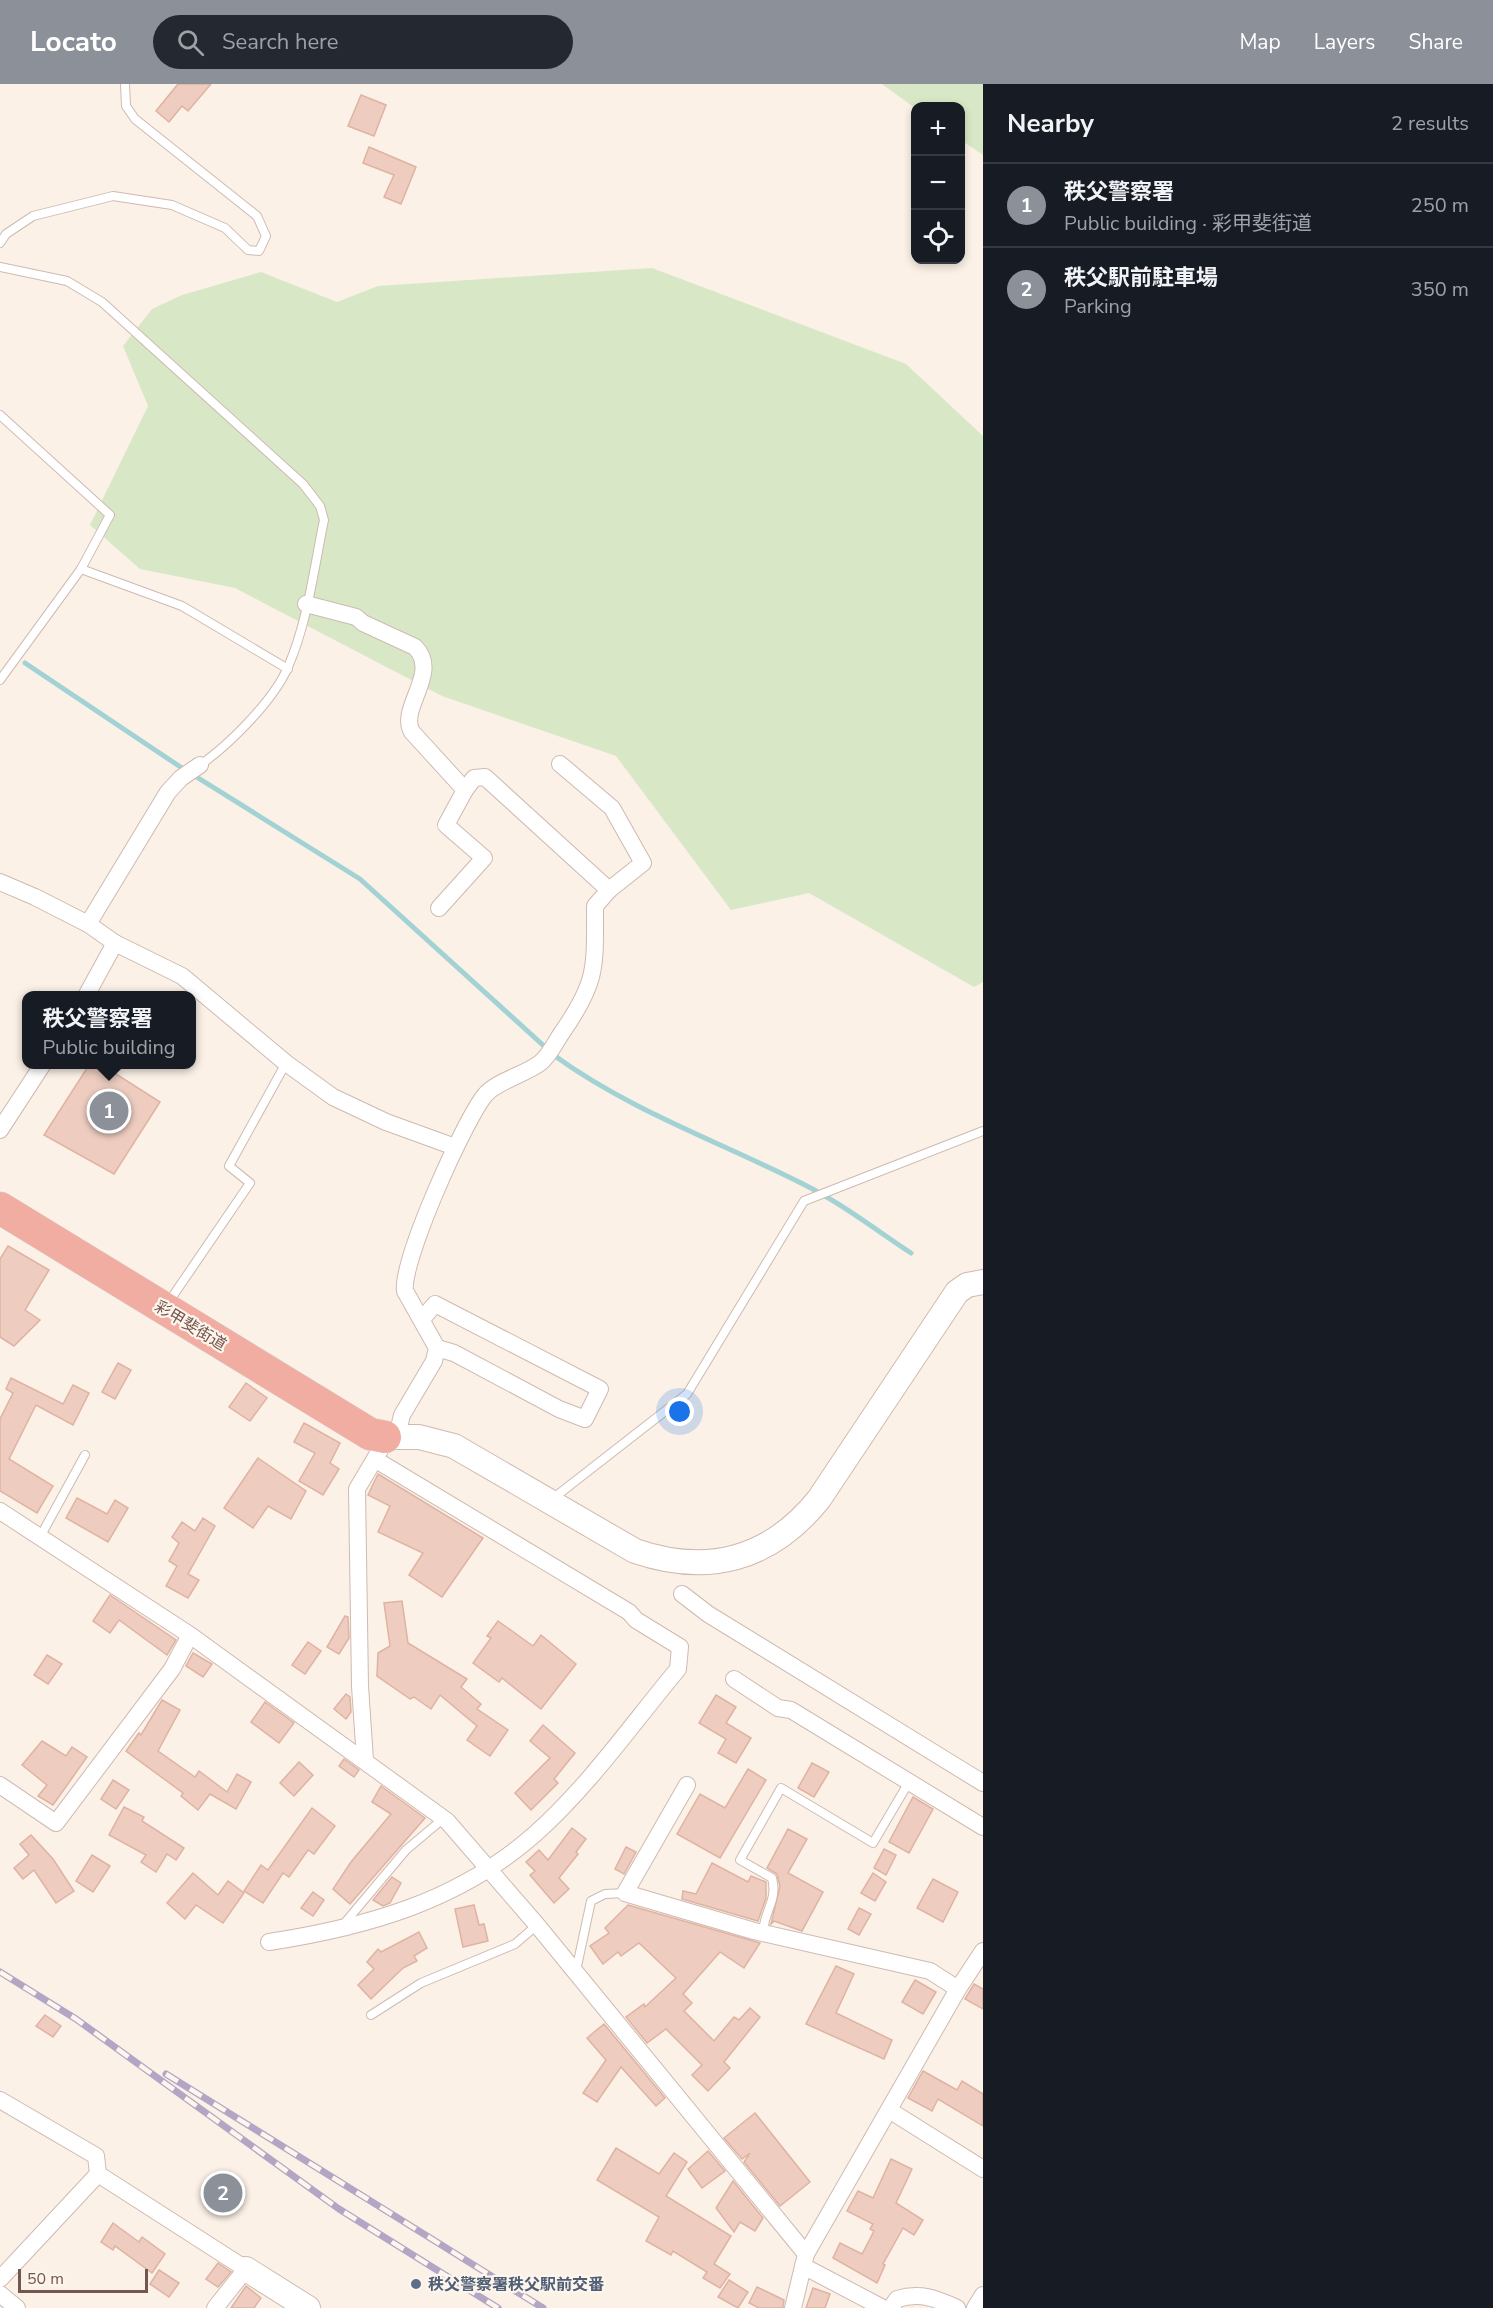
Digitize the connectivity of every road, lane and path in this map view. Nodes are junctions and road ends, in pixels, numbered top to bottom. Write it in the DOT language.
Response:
graph roads {
  1 [pos="125,84"];
  2 [pos="0,243"];
  3 [pos="0,267"];
  4 [pos="0,414"];
  5 [pos="81,569"];
  6 [pos="306,604"];
  7 [pos="288,669"];
  8 [pos="0,680"];
  9 [pos="560,764"];
  10 [pos="200,765"];
  11 [pos="465,790"];
  12 [pos="0,882"];
  13 [pos="609,890"];
  14 [pos="439,908"];
  15 [pos="88,924"];
  16 [pos="115,943"];
  17 [pos="89,991"];
  18 [pos="286,1063"];
  19 [pos="40,1069"];
  20 [pos="0,1130"];
  21 [pos="983,1131"];
  22 [pos="455,1147"];
  23 [pos="0,1208"];
  24 [pos="983,1282"];
  25 [pos="164,1308"];
  26 [pos="423,1318"];
  27 [pos="437,1348"];
  28 [pos="386,1444"];
  29 [pos="85,1455"];
  30 [pos="547,1502"];
  31 [pos="0,1511"];
  32 [pos="40,1537"];
  33 [pos="682,1594"];
  34 [pos="190,1635"];
  35 [pos="734,1679"];
  36 [pos="365,1760"];
  37 [pos="909,1782"];
  38 [pos="983,1783"];
  39 [pos="0,1785"];
  40 [pos="687,1785"];
  41 [pos="444,1818"];
  42 [pos="983,1827"];
  43 [pos="487,1869"];
  44 [pos="626,1893"];
  45 [pos="537,1925"];
  46 [pos="339,1930"];
  47 [pos="763,1933"];
  48 [pos="269,1942"];
  49 [pos="983,1951"];
  50 [pos="575,1975"];
  51 [pos="976,1977"];
  52 [pos="958,1989"];
  53 [pos="371,2015"];
  54 [pos="0,2100"];
  55 [pos="889,2110"];
  56 [pos="983,2169"];
  57 [pos="98,2174"];
  58 [pos="805,2260"];
  59 [pos="246,2269"];
  60 [pos="0,2279"];
  61 [pos="0,2294"];
  62 [pos="983,2295"];
  63 [pos="17,2308"];
  64 [pos="215,2308"];
  65 [pos="308,2308"];
  66 [pos="793,2308"];
  67 [pos="883,2308"];
  68 [pos="891,2308"];
  69 [pos="957,2308"];
  70 [pos="975,2308"];
  1 -- 2 [label="lane"];
  3 -- 6 [label="lane"];
  4 -- 5 [label="lane"];
  5 -- 7 [label="lane"];
  5 -- 8 [label="lane"];
  6 -- 7 [label="lane"];
  6 -- 11 [label="street"];
  7 -- 10 [label="lane"];
  9 -- 13 [label="street"];
  10 -- 15 [label="street"];
  11 -- 13 [label="street"];
  11 -- 14 [label="street"];
  12 -- 15 [label="street"];
  13 -- 22 [label="street"];
  15 -- 16 [label="street"];
  16 -- 17 [label="street"];
  16 -- 18 [label="street"];
  18 -- 22 [label="street"];
  18 -- 25 [label="lane"];
  19 -- 20 [label="street"];
  21 -- 30 [label="lane"];
  22 -- 26 [label="street"];
  23 -- 25 [label="highway, 彩甲斐街道"];
  24 -- 30 [label="street"];
  25 -- 28 [label="highway, 彩甲斐街道"];
  26 -- 27 [label="street"];
  26 -- 27 [label="street"];
  27 -- 28 [label="street"];
  28 -- 30 [label="street"];
  28 -- 36 [label="street"];
  28 -- 43 [label="street"];
  29 -- 32 [label="lane"];
  31 -- 32 [label="street"];
  32 -- 34 [label="street"];
  33 -- 38 [label="street"];
  34 -- 36 [label="street"];
  34 -- 39 [label="street"];
  35 -- 37 [label="street"];
  36 -- 41 [label="street"];
  37 -- 42 [label="street"];
  37 -- 47 [label="lane"];
  40 -- 44 [label="street"];
  41 -- 43 [label="street"];
  41 -- 46 [label="lane"];
  43 -- 45 [label="street"];
  43 -- 46 [label="street"];
  44 -- 47 [label="street"];
  44 -- 50 [label="lane"];
  45 -- 50 [label="street"];
  45 -- 53 [label="lane"];
  46 -- 48 [label="street"];
  47 -- 52 [label="street"];
  49 -- 51 [label="street"];
  50 -- 58 [label="street"];
  51 -- 52 [label="street"];
  52 -- 55 [label="street"];
  54 -- 57 [label="street"];
  55 -- 56 [label="street"];
  55 -- 58 [label="street"];
  57 -- 59 [label="street"];
  57 -- 60 [label="street"];
  58 -- 66 [label="street"];
  58 -- 67 [label="street"];
  59 -- 64 [label="street"];
  59 -- 65 [label="street"];
  61 -- 63 [label="street"];
  62 -- 70 [label="street"];
  68 -- 69 [label="street"];
}
